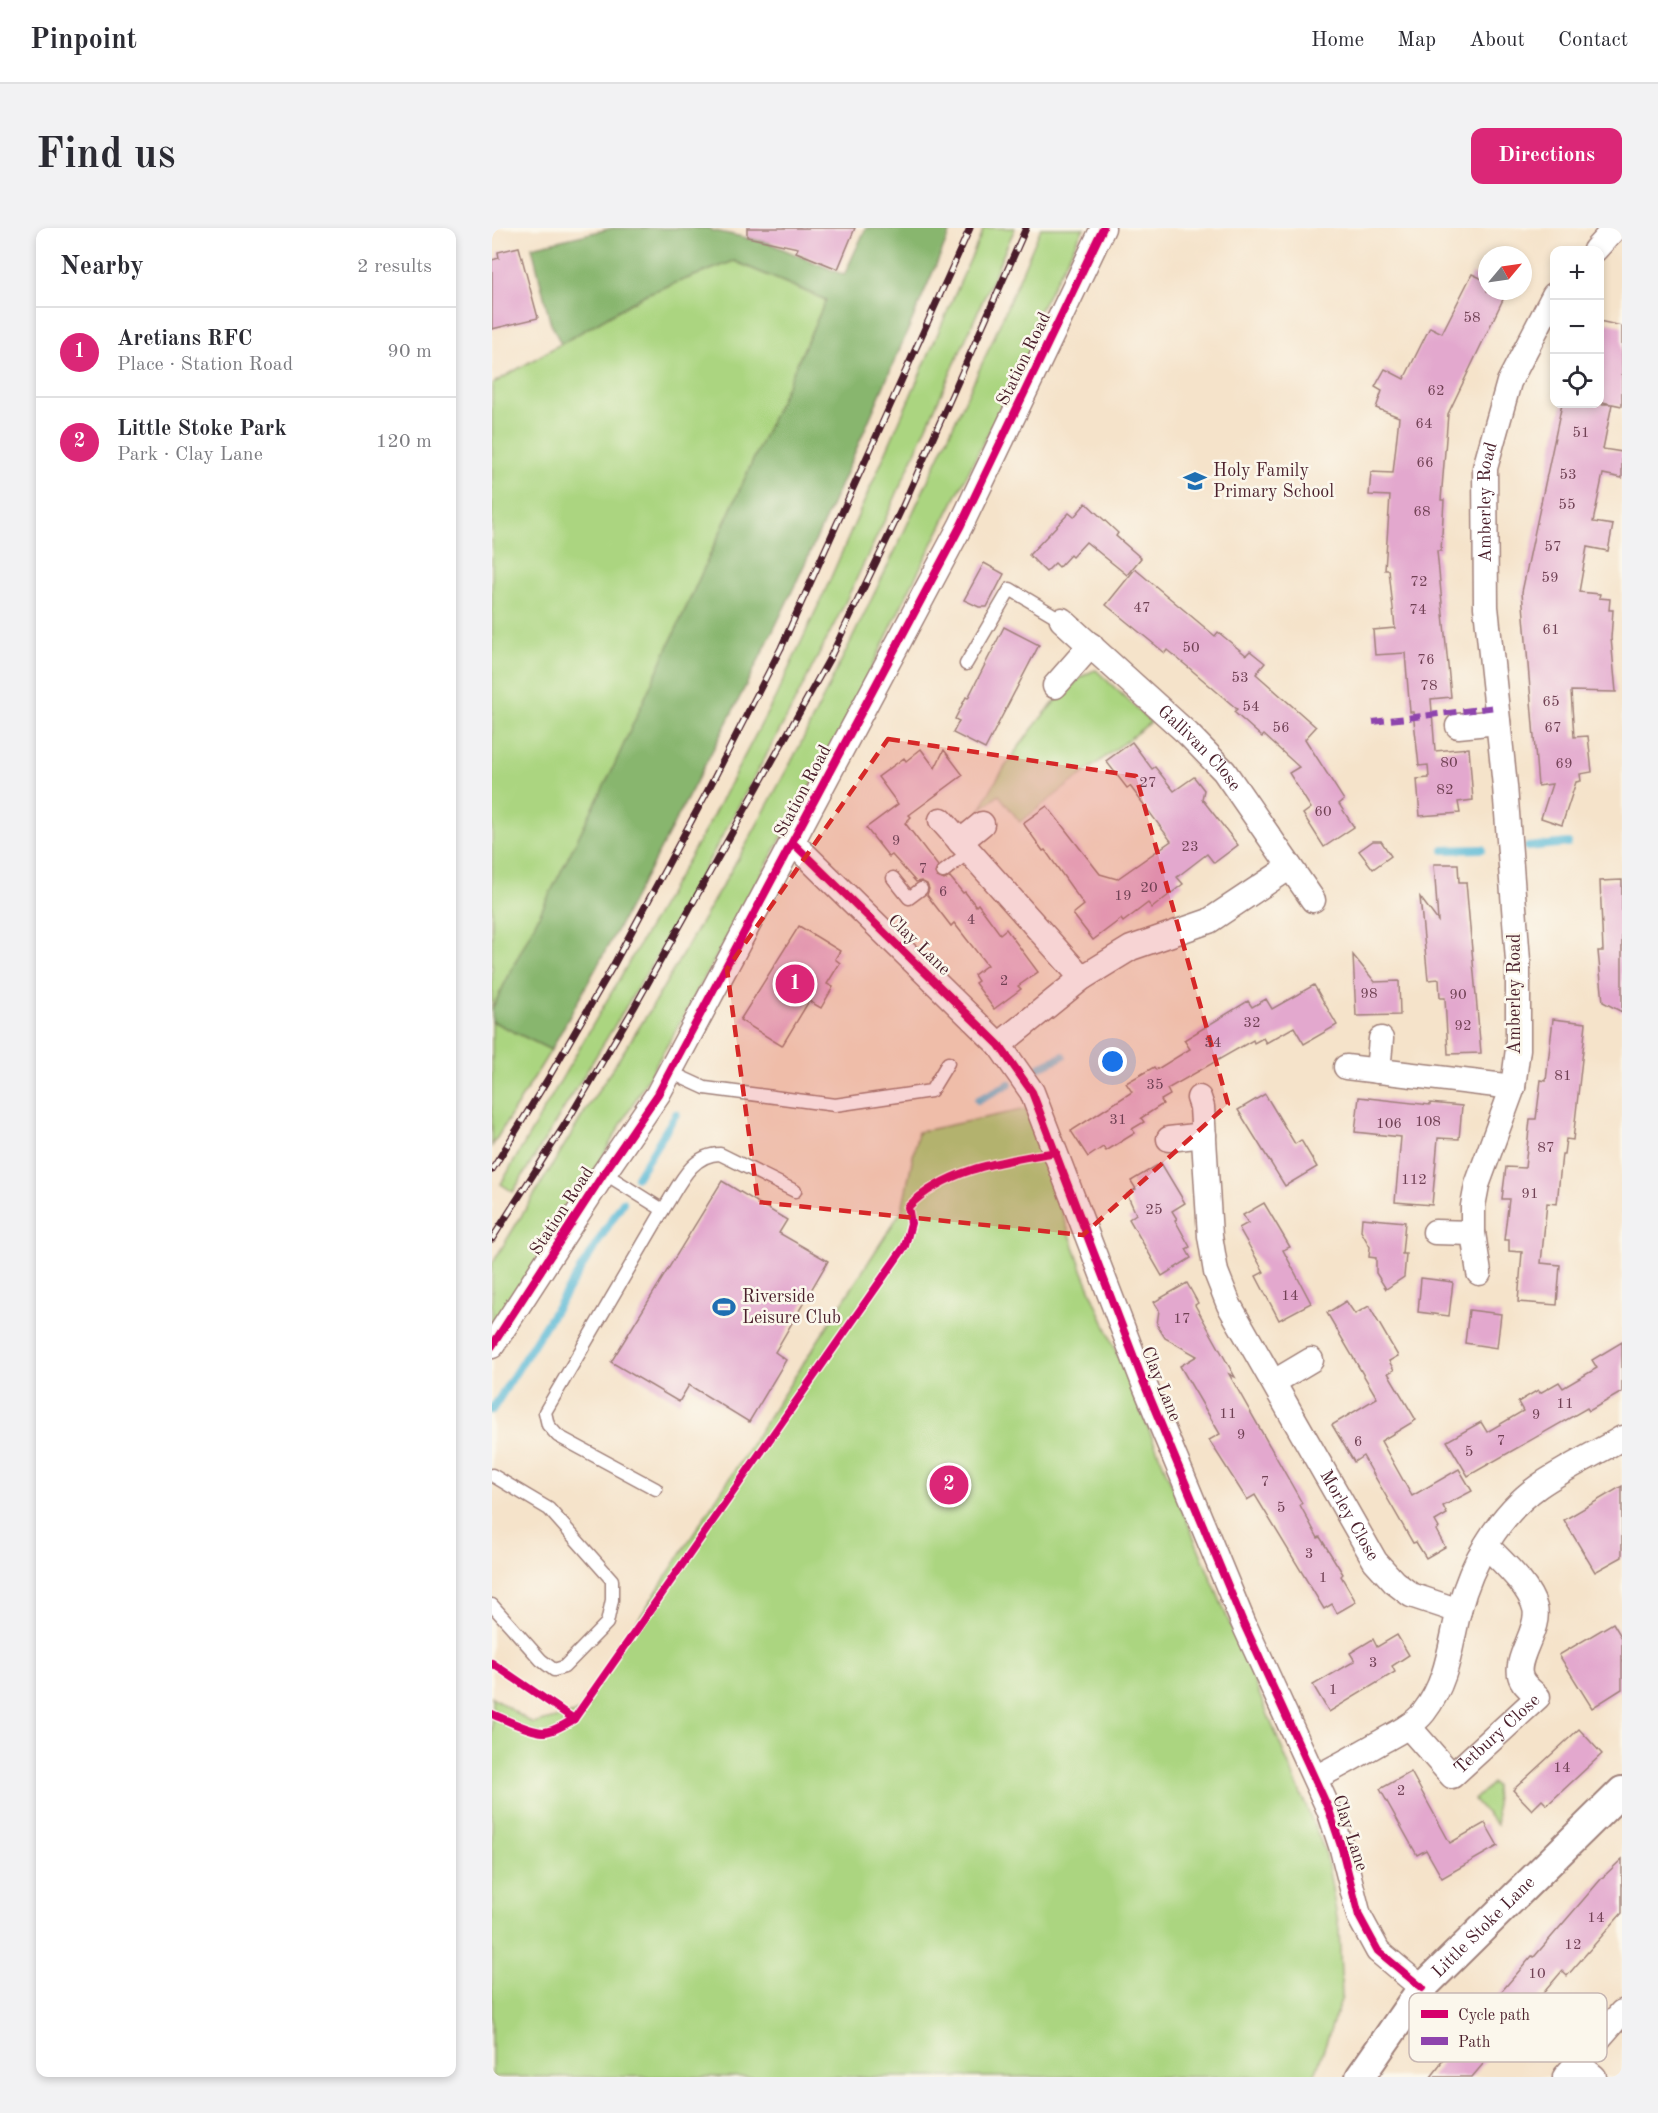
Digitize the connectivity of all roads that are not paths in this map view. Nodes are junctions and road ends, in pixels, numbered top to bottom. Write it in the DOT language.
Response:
graph roads {
  1 [pos="1103,228"];
  2 [pos="1615,228"];
  3 [pos="1599,246"];
  4 [pos="1551,300"];
  5 [pos="1062,620"];
  6 [pos="1091,645"];
  7 [pos="966,664"];
  8 [pos="1055,686"];
  9 [pos="1498,722"];
  10 [pos="1458,726"];
  11 [pos="941,820"];
  12 [pos="982,824"];
  13 [pos="793,843"];
  14 [pos="964,847"];
  15 [pos="1290,867"];
  16 [pos="943,872"];
  17 [pos="893,878"];
  18 [pos="921,889"];
  19 [pos="1312,900"];
  20 [pos="1082,978"];
  21 [pos="1381,1040"];
  22 [pos="999,1045"];
  23 [pos="948,1062"];
  24 [pos="1346,1067"];
  25 [pos="1378,1071"];
  26 [pos="670,1072"];
  27 [pos="1513,1087"];
  28 [pos="1199,1098"];
  29 [pos="1204,1135"];
  30 [pos="1169,1139"];
  31 [pos="604,1173"];
  32 [pos="795,1191"];
  33 [pos="663,1210"];
  34 [pos="1436,1232"];
  35 [pos="1473,1233"];
  36 [pos="1479,1273"];
  37 [pos="492,1347"];
  38 [pos="1311,1360"];
  39 [pos="1274,1382"];
  40 [pos="1622,1438"];
  41 [pos="492,1475"];
  42 [pos="657,1489"];
  43 [pos="1486,1545"];
  44 [pos="492,1605"];
  45 [pos="1459,1611"];
  46 [pos="1408,1726"];
  47 [pos="1315,1778"];
  48 [pos="1622,1791"];
  49 [pos="1422,1988"];
  50 [pos="1419,1993"];
  51 [pos="1409,2007"];
  52 [pos="1622,2012"];
  53 [pos="1607,2032"];
  54 [pos="1360,2077"];
  1 -- 13 [label="street, Station Road"];
  2 -- 3 [label="street"];
  4 -- 9 [label="street, Amberley Road"];
  5 -- 6 [label="street, Gallivan Close"];
  5 -- 7 [label="lane"];
  6 -- 8 [label="street"];
  6 -- 15 [label="street, Gallivan Close"];
  9 -- 10 [label="street"];
  9 -- 27 [label="street, Amberley Road"];
  11 -- 14 [label="street"];
  12 -- 14 [label="street"];
  13 -- 22 [label="street, Clay Lane"];
  13 -- 26 [label="street, Station Road"];
  14 -- 16 [label="lane"];
  14 -- 20 [label="street"];
  15 -- 19 [label="street, Gallivan Close"];
  15 -- 20 [label="street"];
  17 -- 18 [label="lane"];
  20 -- 22 [label="street"];
  21 -- 25 [label="street"];
  22 -- 47 [label="street, Clay Lane"];
  23 -- 26 [label="lane"];
  24 -- 25 [label="street"];
  25 -- 27 [label="street"];
  26 -- 31 [label="street, Station Road"];
  27 -- 35 [label="street, Amberley Road"];
  28 -- 29 [label="street, Morley Close"];
  29 -- 30 [label="street"];
  29 -- 39 [label="street, Morley Close"];
  31 -- 33 [label="lane"];
  31 -- 37 [label="street, Station Road"];
  32 -- 33 [label="lane"];
  33 -- 42 [label="lane"];
  34 -- 35 [label="street"];
  35 -- 36 [label="street, Amberley Road"];
  38 -- 39 [label="street"];
  39 -- 45 [label="street, Morley Close"];
  40 -- 43 [label="street"];
  41 -- 44 [label="lane"];
  43 -- 45 [label="street"];
  43 -- 46 [label="street, Tetbury Close"];
  45 -- 46 [label="street"];
  46 -- 47 [label="street"];
  47 -- 49 [label="street, Clay Lane"];
  48 -- 49 [label="street, Little Stoke Lane"];
  49 -- 50 [label="street, Little Stoke Lane"];
  51 -- 54 [label="street, Little Stoke Lane"];
  52 -- 53 [label="street"];
}
